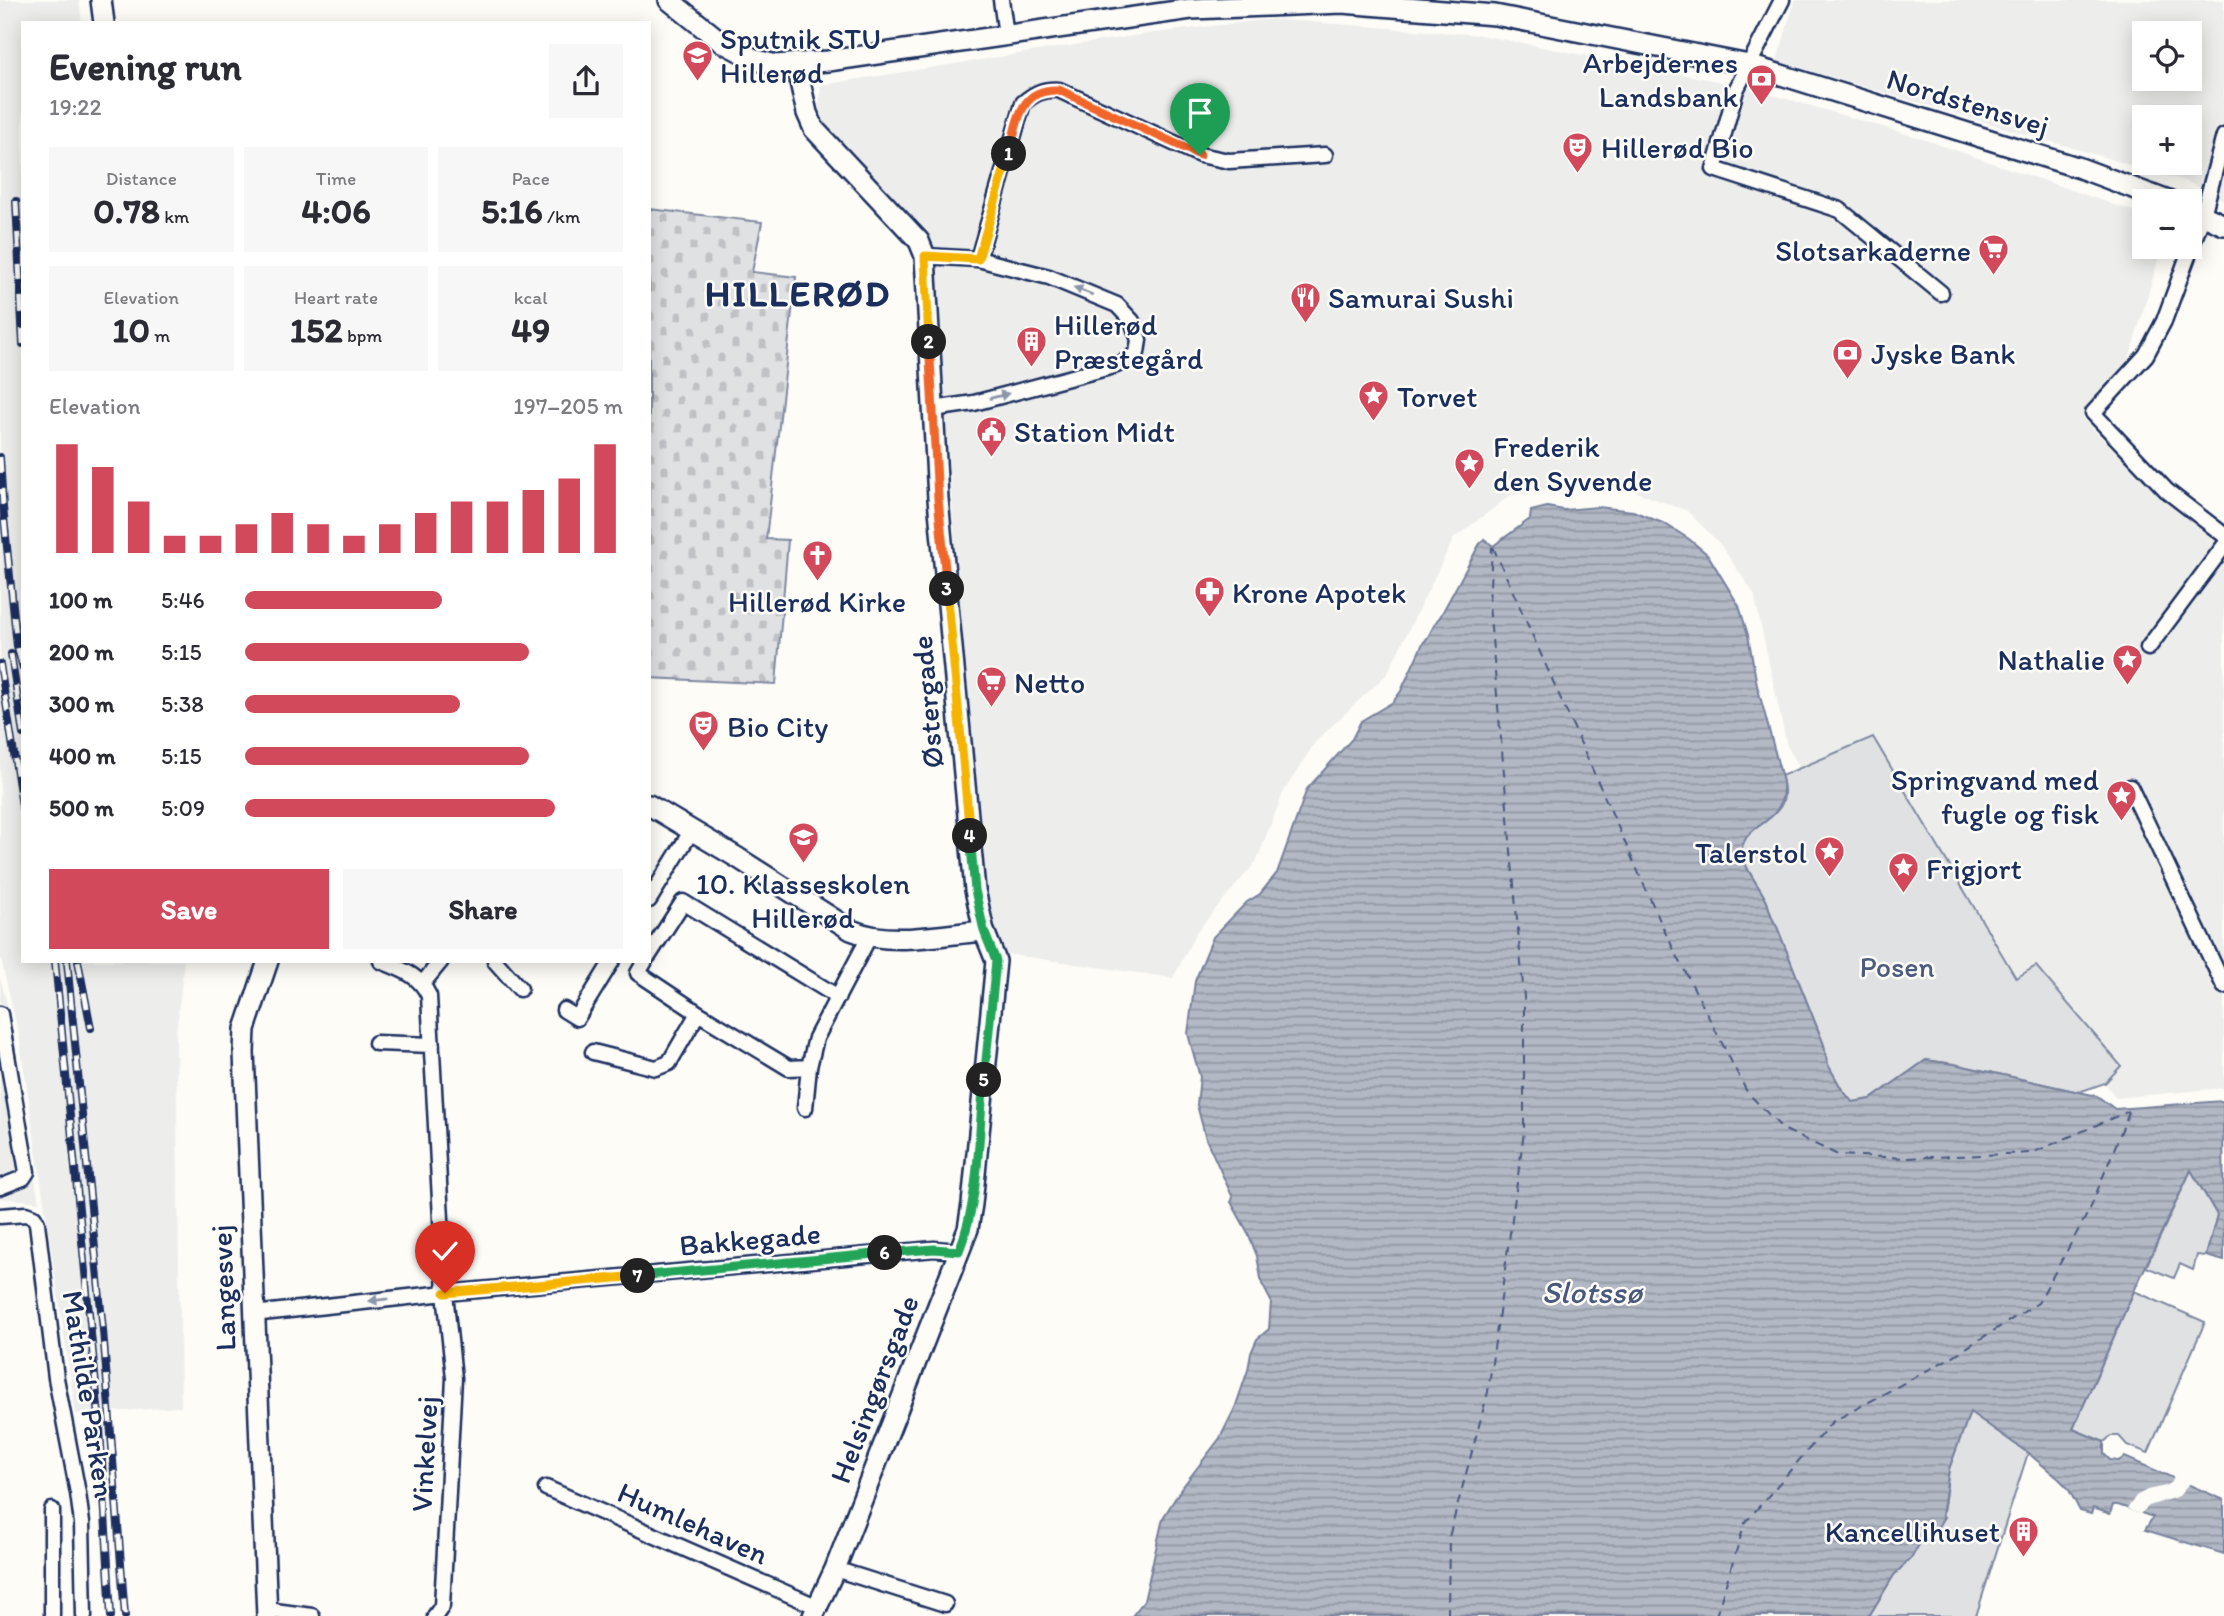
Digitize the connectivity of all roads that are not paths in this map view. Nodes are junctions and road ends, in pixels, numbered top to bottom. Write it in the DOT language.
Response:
graph roads {
  1 [pos="101,0"];
  2 [pos="669,0"];
  3 [pos="1001,0"];
  4 [pos="1782,0"];
  5 [pos="104,21"];
  6 [pos="1006,35"];
  7 [pos="796,65"];
  8 [pos="1749,65"];
  9 [pos="2224,136"];
  10 [pos="1325,155"];
  11 [pos="2136,189"];
  12 [pos="2202,196"];
  13 [pos="2202,215"];
  14 [pos="2224,225"];
  15 [pos="925,256"];
  16 [pos="978,259"];
  17 [pos="2182,259"];
  18 [pos="1941,293"];
  19 [pos="933,409"];
  20 [pos="2224,535"];
  21 [pos="2224,546"];
  22 [pos="2148,648"];
  23 [pos="2130,787"];
  24 [pos="651,806"];
  25 [pos="692,830"];
  26 [pos="651,897"];
  27 [pos="984,931"];
  28 [pos="869,937"];
  29 [pos="651,952"];
  30 [pos="267,963"];
  31 [pos="386,963"];
  32 [pos="439,963"];
  33 [pos="497,963"];
  34 [pos="611,963"];
  35 [pos="644,963"];
  36 [pos="423,983"];
  37 [pos="2224,986"];
  38 [pos="520,989"];
  39 [pos="838,997"];
  40 [pos="564,1010"];
  41 [pos="698,1013"];
  42 [pos="0,1014"];
  43 [pos="376,1043"];
  44 [pos="432,1045"];
  45 [pos="593,1052"];
  46 [pos="809,1068"];
  47 [pos="805,1108"];
  48 [pos="0,1186"];
  49 [pos="0,1216"];
  50 [pos="959,1251"];
  51 [pos="445,1293"];
  52 [pos="253,1314"];
  53 [pos="546,1488"];
  54 [pos="52,1510"];
  55 [pos="835,1569"];
  56 [pos="945,1604"];
  57 [pos="816,1611"];
  58 [pos="267,1613"];
  59 [pos="52,1616"];
  60 [pos="84,1616"];
  61 [pos="312,1616"];
  62 [pos="435,1616"];
  1 -- 5 [label="street"];
  2 -- 7 [label="street, Nordstensvej"];
  3 -- 6 [label="street"];
  4 -- 8 [label="street"];
  6 -- 7 [label="street, Nordstensvej"];
  6 -- 8 [label="street, Nordstensvej"];
  7 -- 15 [label="street"];
  8 -- 11 [label="street, Nordstensvej"];
  8 -- 18 [label="street"];
  9 -- 12 [label="street"];
  10 -- 16 [label="street"];
  13 -- 14 [label="street"];
  15 -- 16 [label="street"];
  15 -- 19 [label="street, Østergade"];
  19 -- 16 [label="street, one-way"];
  17 -- 20 [label="street"];
  19 -- 27 [label="street, Østergade"];
  21 -- 22 [label="street"];
  23 -- 37 [label="street"];
  24 -- 25 [label="street"];
  25 -- 26 [label="street"];
  25 -- 28 [label="street"];
  27 -- 28 [label="street"];
  27 -- 50 [label="street, Helsingørsgade"];
  28 -- 39 [label="street"];
  29 -- 39 [label="street"];
  30 -- 52 [label="street, Langesvej"];
  31 -- 36 [label="street"];
  32 -- 36 [label="street"];
  33 -- 38 [label="street"];
  34 -- 40 [label="street"];
  35 -- 41 [label="street"];
  36 -- 44 [label="street, Vinkelvej"];
  39 -- 46 [label="street"];
  41 -- 45 [label="street"];
  41 -- 46 [label="street"];
  42 -- 48 [label="street"];
  43 -- 44 [label="street"];
  44 -- 51 [label="street, Vinkelvej"];
  46 -- 47 [label="street"];
  49 -- 60 [label="street, Mathilde Parken"];
  50 -- 51 [label="street, Bakkegade"];
  50 -- 55 [label="street, Helsingørsgade"];
  51 -- 52 [label="street, Bakkegade, one-way"];
  51 -- 62 [label="street, Vinkelvej"];
  52 -- 58 [label="street, Langesvej"];
  53 -- 57 [label="street, Humlehaven"];
  54 -- 59 [label="street, Mathilde Parken"];
  55 -- 56 [label="street"];
  55 -- 57 [label="street, Helsingørsgade"];
  58 -- 61 [label="street"];
}
